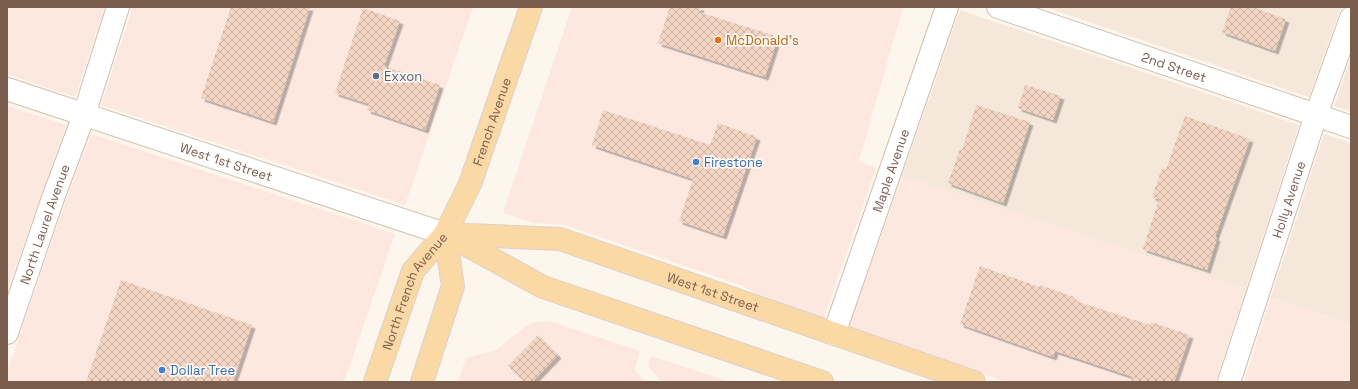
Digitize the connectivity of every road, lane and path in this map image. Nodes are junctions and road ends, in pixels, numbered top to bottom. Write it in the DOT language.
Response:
graph roads {
  1 [pos="118,7"];
  2 [pos="531,7"];
  3 [pos="946,7"];
  4 [pos="998,7"];
  5 [pos="1351,18"];
  6 [pos="7,89"];
  7 [pos="84,115"];
  8 [pos="1316,116"];
  9 [pos="1351,127"];
  10 [pos="446,234"];
  11 [pos="7,333"];
  12 [pos="834,334"];
  13 [pos="375,382"];
  14 [pos="422,382"];
  15 [pos="820,382"];
  16 [pos="974,382"];
  17 [pos="1229,382"];
  1 -- 7 [label="street, North Laurel Avenue"];
  2 -- 10 [label="main road, French Avenue"];
  3 -- 12 [label="street, Maple Avenue"];
  4 -- 8 [label="street, 2nd Street"];
  5 -- 8 [label="street, Holly Avenue"];
  6 -- 7 [label="street, West 1st Street"];
  7 -- 10 [label="street, West 1st Street"];
  7 -- 11 [label="street, North Laurel Avenue"];
  8 -- 9 [label="street, 2nd Street"];
  8 -- 17 [label="street, Holly Avenue"];
  10 -- 12 [label="main road, West 1st Street"];
  10 -- 13 [label="main road, North French Avenue"];
  10 -- 14 [label="main road, North French Avenue"];
  10 -- 15 [label="main road, West 1st Street"];
  12 -- 16 [label="main road, West 1st Street"];
}
